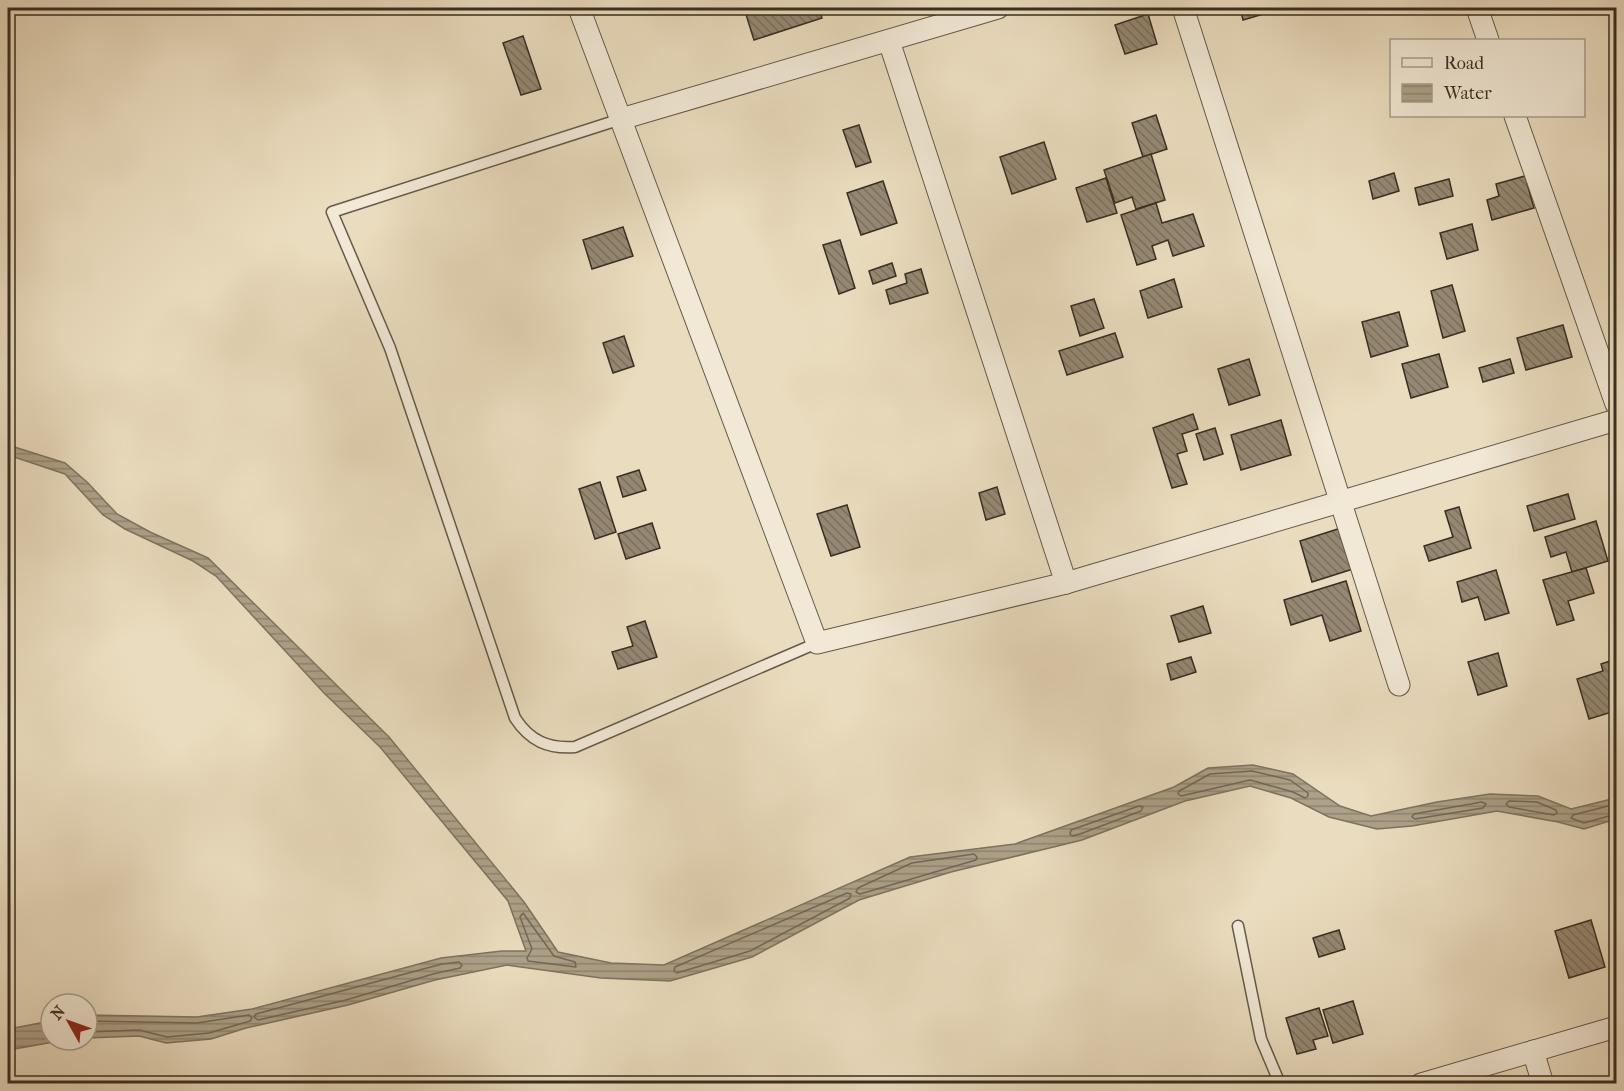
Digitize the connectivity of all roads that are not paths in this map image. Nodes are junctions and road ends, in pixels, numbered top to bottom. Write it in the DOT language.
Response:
graph roads {
  1 [pos="579,8"];
  2 [pos="998,8"];
  3 [pos="1183,8"];
  4 [pos="1477,8"];
  5 [pos="1488,39"];
  6 [pos="889,41"];
  7 [pos="1515,117"];
  8 [pos="621,119"];
  9 [pos="1617,405"];
  10 [pos="1617,420"];
  11 [pos="1340,502"];
  12 [pos="1066,583"];
  13 [pos="817,643"];
  14 [pos="1399,685"];
  15 [pos="1238,926"];
  16 [pos="1617,1027"];
  17 [pos="1533,1051"];
  18 [pos="1280,1083"];
  19 [pos="1421,1083"];
  20 [pos="1544,1083"];
  1 -- 8 [label="street"];
  2 -- 6 [label="street"];
  3 -- 11 [label="street"];
  4 -- 5 [label="street"];
  6 -- 8 [label="street"];
  6 -- 12 [label="street"];
  7 -- 9 [label="street"];
  8 -- 13 [label="street"];
  8 -- 13 [label="lane"];
  10 -- 11 [label="street"];
  11 -- 12 [label="street"];
  11 -- 14 [label="street"];
  12 -- 13 [label="street"];
  15 -- 18 [label="lane"];
  16 -- 17 [label="street"];
  17 -- 19 [label="street"];
  17 -- 20 [label="street"];
}
